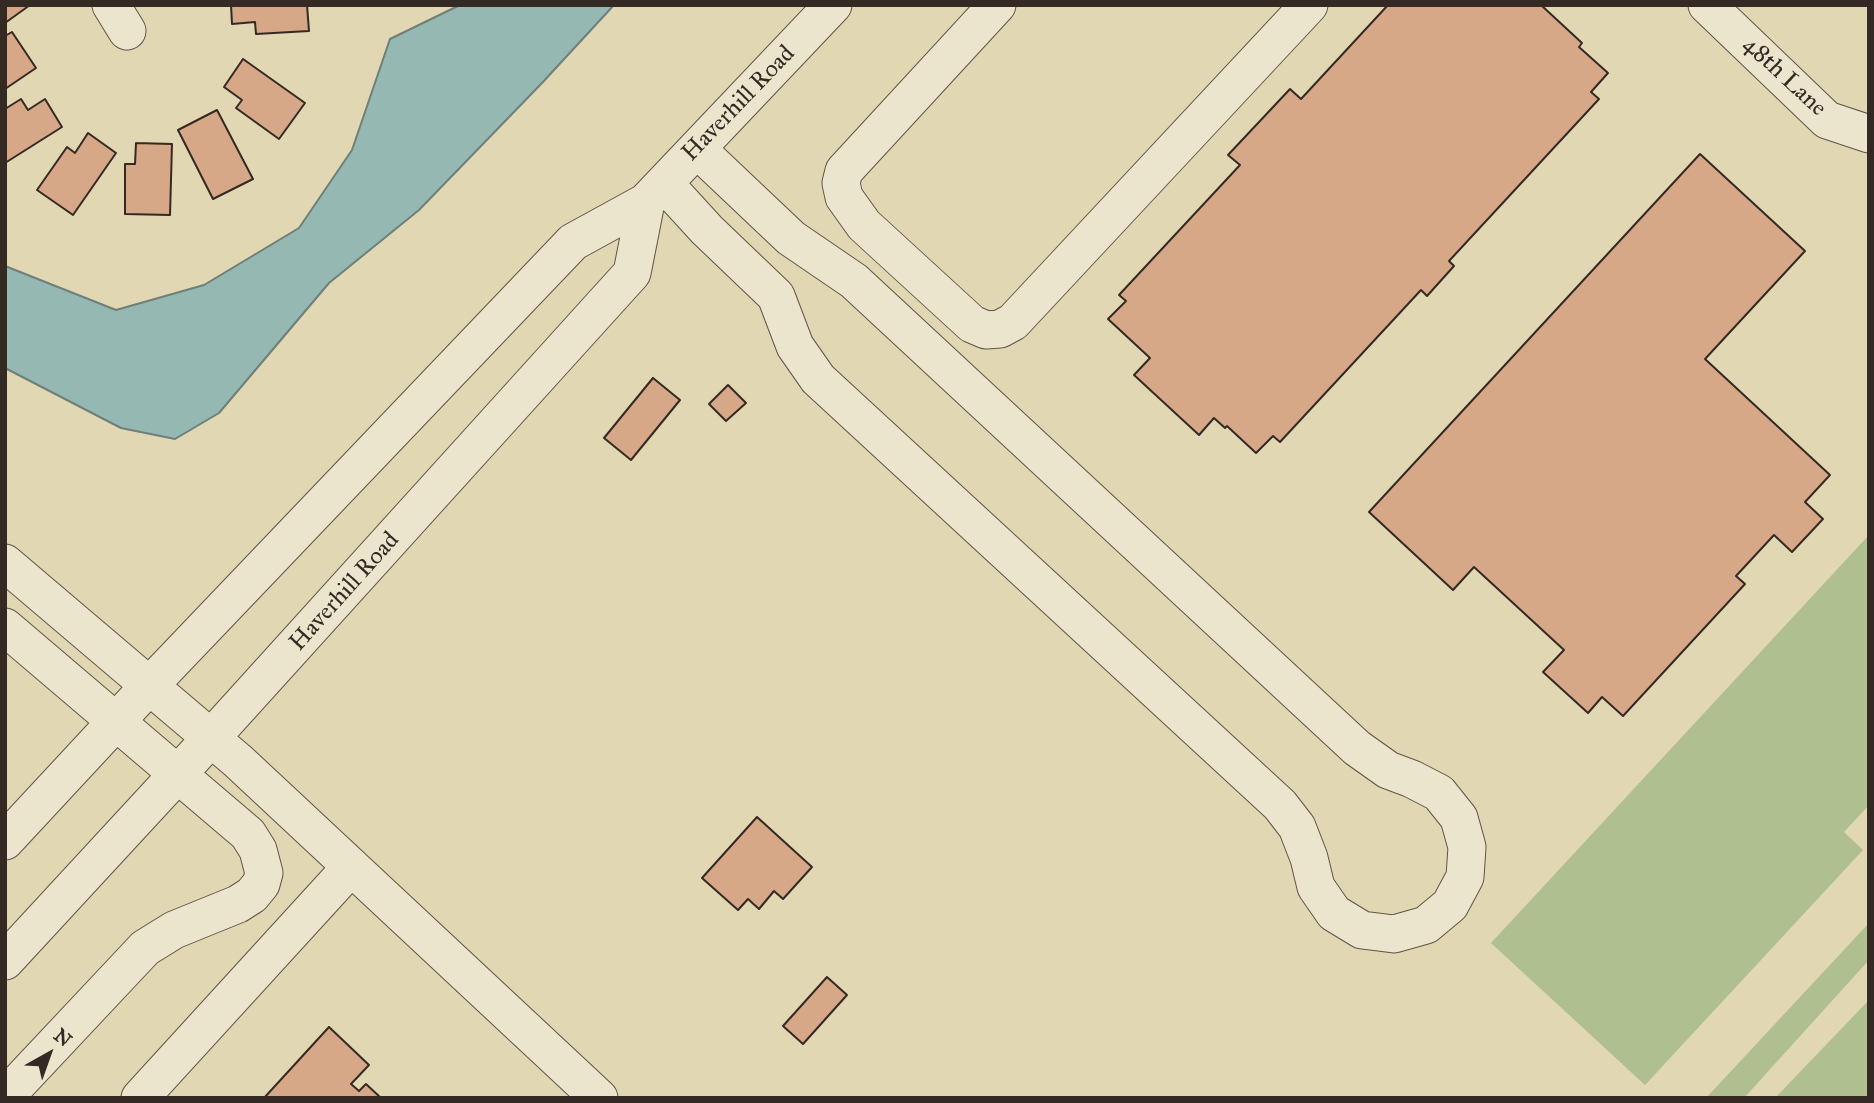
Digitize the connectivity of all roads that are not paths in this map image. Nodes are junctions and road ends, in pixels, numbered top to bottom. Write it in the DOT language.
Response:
graph roads {
  1 [pos="833,5"];
  2 [pos="997,5"];
  3 [pos="1309,5"];
  4 [pos="1707,5"];
  5 [pos="1869,134"];
  6 [pos="697,149"];
  7 [pos="655,192"];
  8 [pos="825,262"];
  9 [pos="784,312"];
  10 [pos="5,563"];
  11 [pos="5,627"];
  12 [pos="149,686"];
  13 [pos="116,721"];
  14 [pos="211,738"];
  15 [pos="178,774"];
  16 [pos="5,841"];
  17 [pos="351,867"];
  18 [pos="5,961"];
  19 [pos="5,1097"];
  20 [pos="140,1098"];
  21 [pos="599,1098"];
  1 -- 6 [label="street, Haverhill Road"];
  2 -- 3 [label="street"];
  4 -- 5 [label="street, 48th Lane"];
  6 -- 7 [label="street, Haverhill Road"];
  6 -- 8 [label="street"];
  7 -- 9 [label="street"];
  7 -- 12 [label="street, Haverhill Road"];
  7 -- 14 [label="street, Haverhill Road"];
  8 -- 9 [label="street"];
  8 -- 9 [label="street"];
  10 -- 12 [label="street"];
  11 -- 13 [label="street"];
  12 -- 13 [label="street, Haverhill Road"];
  12 -- 14 [label="street"];
  13 -- 15 [label="street"];
  13 -- 16 [label="street, Haverhill Road"];
  14 -- 15 [label="street, Haverhill Road"];
  14 -- 17 [label="street"];
  15 -- 18 [label="street, Haverhill Road"];
  15 -- 19 [label="street"];
  17 -- 20 [label="street"];
  17 -- 21 [label="street"];
}
